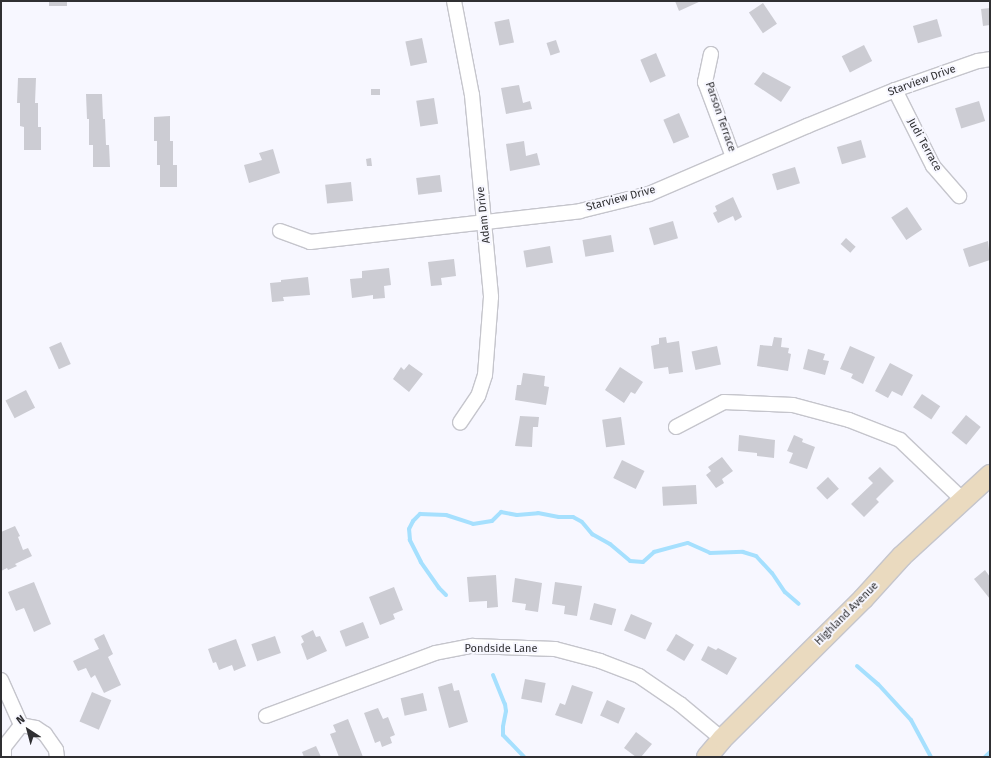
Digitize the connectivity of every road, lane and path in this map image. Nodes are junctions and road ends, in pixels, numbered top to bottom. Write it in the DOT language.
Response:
graph roads {
  1 [pos="454,1"];
  2 [pos="711,54"];
  3 [pos="990,59"];
  4 [pos="895,90"];
  5 [pos="733,157"];
  6 [pos="959,196"];
  7 [pos="485,222"];
  8 [pos="280,231"];
  9 [pos="460,423"];
  10 [pos="676,428"];
  11 [pos="990,475"];
  12 [pos="963,500"];
  13 [pos="1,680"];
  14 [pos="266,716"];
  15 [pos="21,724"];
  16 [pos="722,739"];
  17 [pos="4,757"];
  18 [pos="57,757"];
  19 [pos="707,757"];
  1 -- 7 [label="street, Adam Drive"];
  2 -- 5 [label="street, Parson Terrace"];
  3 -- 4 [label="street, Starview Drive"];
  4 -- 5 [label="street, Starview Drive"];
  4 -- 6 [label="street, Judi Terrace"];
  5 -- 7 [label="street, Starview Drive"];
  7 -- 8 [label="street, Starview Drive"];
  7 -- 9 [label="street, Adam Drive"];
  10 -- 12 [label="street"];
  11 -- 12 [label="street, Highland Avenue"];
  12 -- 16 [label="street, Highland Avenue"];
  13 -- 15 [label="street"];
  14 -- 16 [label="street, Pondside Lane"];
  15 -- 17 [label="street"];
  15 -- 18 [label="street"];
  16 -- 19 [label="street, Highland Avenue"];
}
